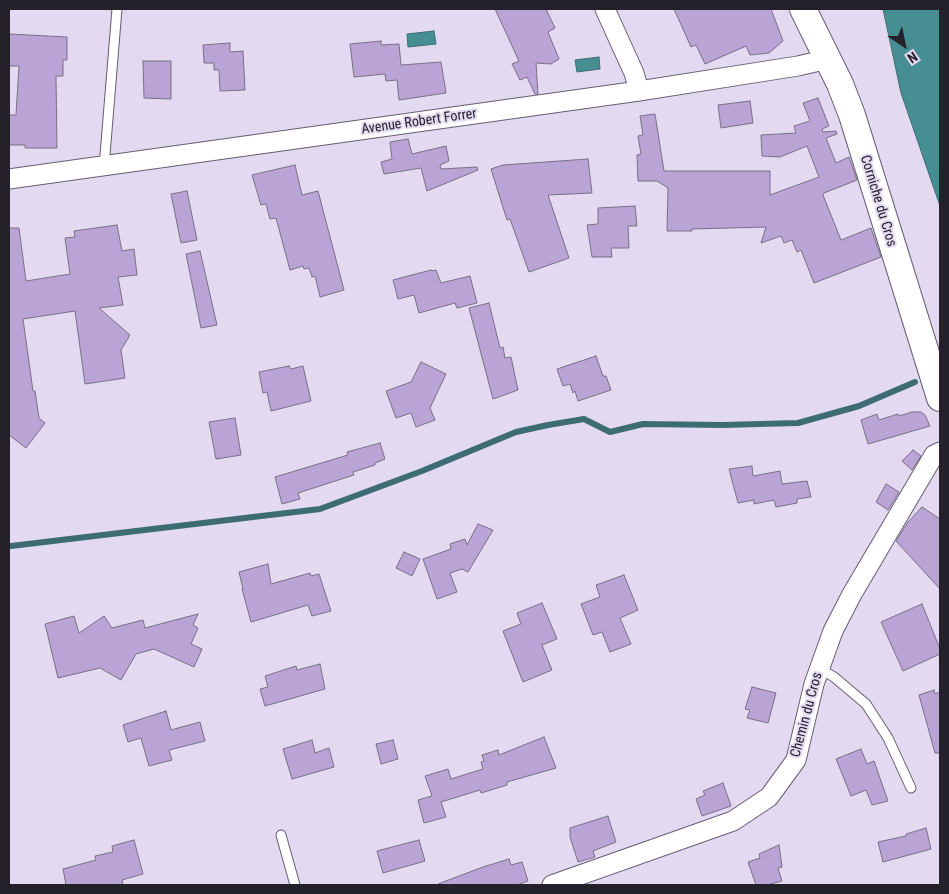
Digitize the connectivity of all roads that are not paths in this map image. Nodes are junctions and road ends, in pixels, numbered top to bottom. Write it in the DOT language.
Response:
graph roads {
  1 [pos="117,9"];
  2 [pos="605,9"];
  3 [pos="803,9"];
  4 [pos="828,59"];
  5 [pos="638,91"];
  6 [pos="104,167"];
  7 [pos="9,179"];
  8 [pos="940,398"];
  9 [pos="940,452"];
  10 [pos="820,669"];
  11 [pos="911,788"];
  12 [pos="281,834"];
  13 [pos="295,885"];
  14 [pos="552,885"];
  1 -- 6 [label="lane"];
  2 -- 5 [label="street"];
  3 -- 4 [label="main road, Corniche du Cros"];
  4 -- 5 [label="street, Avenue Robert Forrer"];
  4 -- 8 [label="main road, Corniche du Cros"];
  5 -- 6 [label="street, Avenue Robert Forrer"];
  6 -- 7 [label="street, Avenue Robert Forrer"];
  9 -- 10 [label="street, Chemin du Cros"];
  10 -- 11 [label="lane"];
  10 -- 14 [label="street, Chemin du Cros"];
  12 -- 13 [label="lane"];
}
